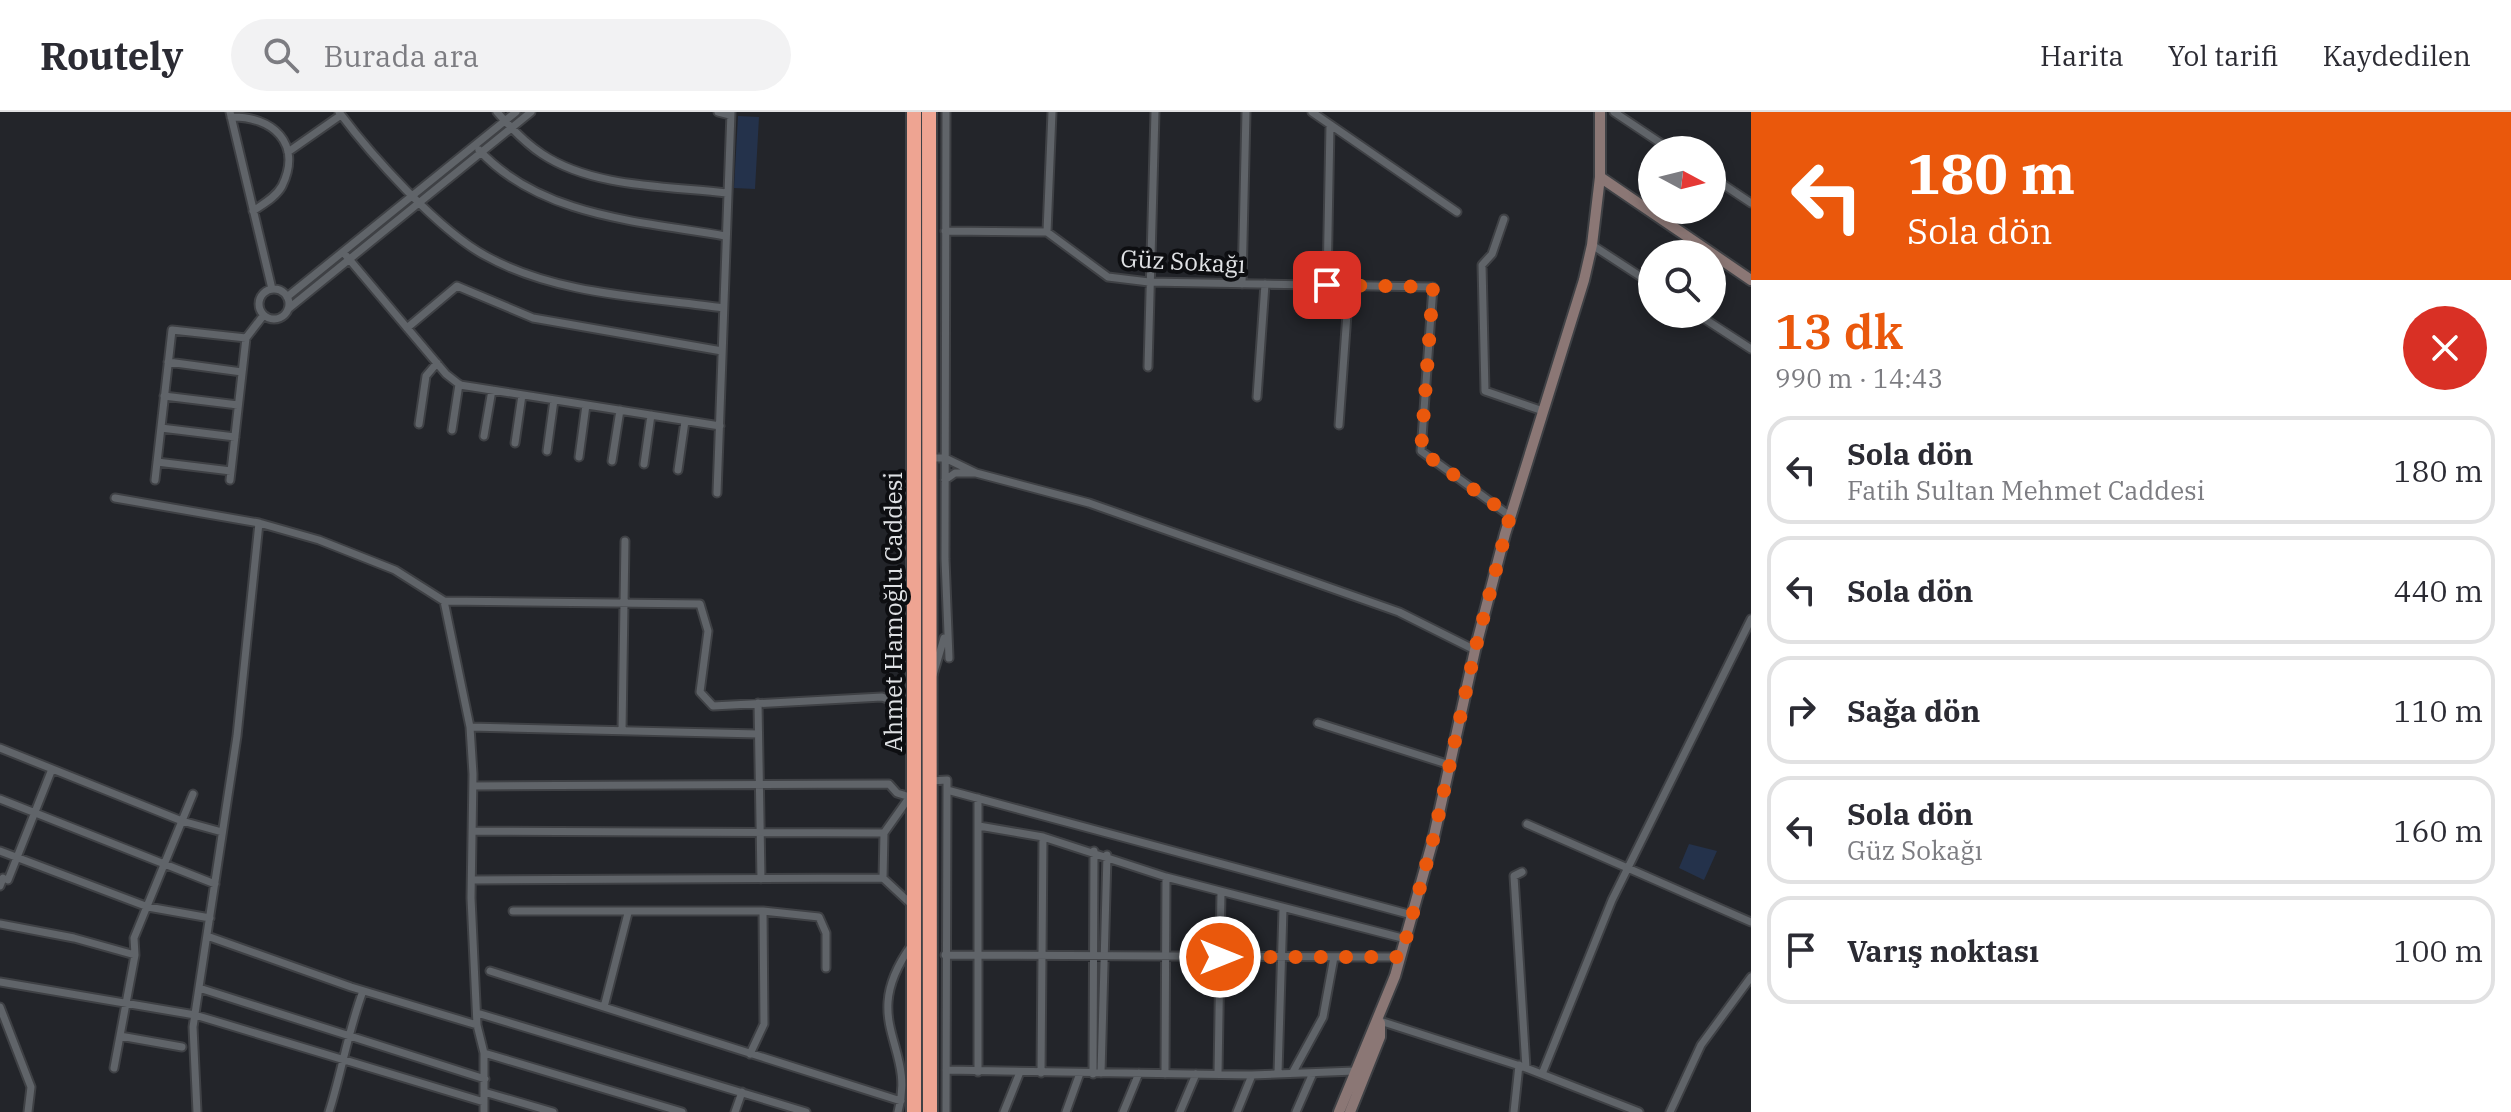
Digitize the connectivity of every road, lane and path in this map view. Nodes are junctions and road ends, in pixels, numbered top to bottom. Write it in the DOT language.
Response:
graph roads {
  1 [pos="497,112"];
  2 [pos="516,112"];
  3 [pos="531,112"];
  4 [pos="718,112"];
  5 [pos="914,112"];
  6 [pos="929,112"];
  7 [pos="946,112"];
  8 [pos="1052,112"];
  9 [pos="1155,112"];
  10 [pos="1246,112"];
  11 [pos="1312,112"];
  12 [pos="1600,112"];
  13 [pos="1614,112"];
  14 [pos="730,113"];
  15 [pos="231,114"];
  16 [pos="340,114"];
  17 [pos="505,121"];
  18 [pos="1330,125"];
  19 [pos="512,128"];
  20 [pos="1650,136"];
  21 [pos="475,145"];
  22 [pos="288,152"];
  23 [pos="481,153"];
  24 [pos="1600,177"];
  25 [pos="1726,186"];
  26 [pos="727,193"];
  27 [pos="416,198"];
  28 [pos="1751,203"];
  29 [pos="253,211"];
  30 [pos="1457,212"];
  31 [pos="1504,219"];
  32 [pos="945,231"];
  33 [pos="1047,232"];
  34 [pos="725,236"];
  35 [pos="1592,245"];
  36 [pos="346,255"];
  37 [pos="1638,275"];
  38 [pos="1751,280"];
  39 [pos="1149,282"];
  40 [pos="1242,284"];
  41 [pos="1265,284"];
  42 [pos="1327,285"];
  43 [pos="1349,286"];
  44 [pos="272,289"];
  45 [pos="287,297"];
  46 [pos="723,308"];
  47 [pos="288,309"];
  48 [pos="263,316"];
  49 [pos="407,328"];
  50 [pos="1719,328"];
  51 [pos="246,338"];
  52 [pos="1751,349"];
  53 [pos="722,351"];
  54 [pos="168,362"];
  55 [pos="437,363"];
  56 [pos="1148,367"];
  57 [pos="242,372"];
  58 [pos="929,373"];
  59 [pos="459,384"];
  60 [pos="492,390"];
  61 [pos="522,395"];
  62 [pos="164,396"];
  63 [pos="1257,397"];
  64 [pos="554,400"];
  65 [pos="238,405"];
  66 [pos="586,405"];
  67 [pos="945,409"];
  68 [pos="620,410"];
  69 [pos="1543,411"];
  70 [pos="651,415"];
  71 [pos="685,421"];
  72 [pos="419,424"];
  73 [pos="1339,425"];
  74 [pos="720,426"];
  75 [pos="161,428"];
  76 [pos="452,430"];
  77 [pos="484,436"];
  78 [pos="235,437"];
  79 [pos="515,443"];
  80 [pos="547,451"];
  81 [pos="579,457"];
  82 [pos="938,458"];
  83 [pos="612,461"];
  84 [pos="157,462"];
  85 [pos="644,464"];
  86 [pos="678,470"];
  87 [pos="976,473"];
  88 [pos="155,480"];
  89 [pos="945,480"];
  90 [pos="717,493"];
  91 [pos="115,498"];
  92 [pos="1510,516"];
  93 [pos="259,523"];
  94 [pos="625,541"];
  95 [pos="444,601"];
  96 [pos="624,603"];
  97 [pos="946,608"];
  98 [pos="1751,619"];
  99 [pos="1475,650"];
  100 [pos="949,658"];
  101 [pos="929,685"];
  102 [pos="758,703"];
  103 [pos="914,719"];
  104 [pos="1318,723"];
  105 [pos="470,727"];
  106 [pos="622,730"];
  107 [pos="758,734"];
  108 [pos="0,748"];
  109 [pos="1450,765"];
  110 [pos="52,769"];
  111 [pos="929,781"];
  112 [pos="473,786"];
  113 [pos="759,786"];
  114 [pos="947,790"];
  115 [pos="912,793"];
  116 [pos="193,794"];
  117 [pos="978,798"];
  118 [pos="0,799"];
  119 [pos="35,812"];
  120 [pos="182,821"];
  121 [pos="1527,824"];
  122 [pos="979,826"];
  123 [pos="473,831"];
  124 [pos="222,832"];
  125 [pos="760,832"];
  126 [pos="884,833"];
  127 [pos="1043,837"];
  128 [pos="0,851"];
  129 [pos="1094,851"];
  130 [pos="1107,855"];
  131 [pos="17,858"];
  132 [pos="165,864"];
  133 [pos="1628,868"];
  134 [pos="1522,872"];
  135 [pos="1166,877"];
  136 [pos="883,878"];
  137 [pos="761,879"];
  138 [pos="472,880"];
  139 [pos="4,882"];
  140 [pos="215,884"];
  141 [pos="1221,892"];
  142 [pos="914,906"];
  143 [pos="148,907"];
  144 [pos="1283,909"];
  145 [pos="513,911"];
  146 [pos="763,911"];
  147 [pos="628,913"];
  148 [pos="1412,915"];
  149 [pos="210,918"];
  150 [pos="1751,922"];
  151 [pos="0,924"];
  152 [pos="207,936"];
  153 [pos="1406,939"];
  154 [pos="915,941"];
  155 [pos="135,955"];
  156 [pos="945,955"];
  157 [pos="978,955"];
  158 [pos="1040,956"];
  159 [pos="1091,957"];
  160 [pos="1103,957"];
  161 [pos="1166,957"];
  162 [pos="1220,957"];
  163 [pos="1281,957"];
  164 [pos="1334,957"];
  165 [pos="1401,957"];
  166 [pos="826,968"];
  167 [pos="490,971"];
  168 [pos="1751,977"];
  169 [pos="0,982"];
  170 [pos="199,988"];
  171 [pos="363,991"];
  172 [pos="126,1003"];
  173 [pos="604,1007"];
  174 [pos="1,1010"];
  175 [pos="477,1013"];
  176 [pos="195,1015"];
  177 [pos="1380,1021"];
  178 [pos="477,1025"];
  179 [pos="347,1035"];
  180 [pos="120,1036"];
  181 [pos="182,1047"];
  182 [pos="484,1053"];
  183 [pos="750,1054"];
  184 [pos="344,1061"];
  185 [pos="1522,1066"];
  186 [pos="114,1068"];
  187 [pos="946,1070"];
  188 [pos="978,1072"];
  189 [pos="1020,1072"];
  190 [pos="1293,1072"];
  191 [pos="1041,1073"];
  192 [pos="1080,1073"];
  193 [pos="1139,1073"];
  194 [pos="1278,1073"];
  195 [pos="1313,1073"];
  196 [pos="1360,1073"];
  197 [pos="1097,1074"];
  198 [pos="1165,1074"];
  199 [pos="1196,1074"];
  200 [pos="1218,1074"];
  201 [pos="1542,1074"];
  202 [pos="1252,1075"];
  203 [pos="485,1079"];
  204 [pos="484,1092"];
  205 [pos="742,1092"];
  206 [pos="484,1102"];
  207 [pos="908,1108"];
  208 [pos="28,1112"];
  209 [pos="197,1112"];
  210 [pos="329,1112"];
  211 [pos="484,1112"];
  212 [pos="553,1112"];
  213 [pos="682,1112"];
  214 [pos="735,1112"];
  215 [pos="806,1112"];
  216 [pos="898,1112"];
  217 [pos="932,1112"];
  218 [pos="946,1112"];
  219 [pos="1004,1112"];
  220 [pos="1066,1112"];
  221 [pos="1123,1112"];
  222 [pos="1180,1112"];
  223 [pos="1237,1112"];
  224 [pos="1296,1112"];
  225 [pos="1339,1112"];
  226 [pos="1350,1112"];
  227 [pos="1514,1112"];
  228 [pos="1639,1112"];
  229 [pos="1670,1112"];
  1 -- 17 [label="street"];
  2 -- 17 [label="street"];
  3 -- 19 [label="street"];
  4 -- 14 [label="street"];
  5 -- 103 [label="highway, Ahmet Hamoğlu Caddesi"];
  6 -- 58 [label="highway, Ahmet Hamoğlu Caddesi"];
  7 -- 32 [label="street"];
  8 -- 33 [label="street"];
  9 -- 39 [label="street"];
  10 -- 40 [label="street"];
  11 -- 18 [label="street"];
  12 -- 24 [label="main road"];
  13 -- 20 [label="street"];
  14 -- 26 [label="street"];
  15 -- 22 [label="street"];
  15 -- 29 [label="street"];
  16 -- 22 [label="street"];
  16 -- 27 [label="street"];
  17 -- 19 [label="street"];
  17 -- 21 [label="street"];
  18 -- 30 [label="street"];
  18 -- 42 [label="street"];
  19 -- 23 [label="street"];
  19 -- 26 [label="street"];
  21 -- 23 [label="street"];
  21 -- 27 [label="street"];
  22 -- 29 [label="street"];
  23 -- 27 [label="street"];
  23 -- 34 [label="street"];
  24 -- 35 [label="main road"];
  24 -- 38 [label="main road"];
  25 -- 28 [label="street"];
  26 -- 34 [label="street"];
  27 -- 36 [label="street"];
  27 -- 46 [label="street"];
  29 -- 44 [label="street"];
  31 -- 69 [label="street"];
  32 -- 33 [label="street"];
  32 -- 67 [label="street"];
  33 -- 39 [label="street, Güz Sokağı"];
  34 -- 46 [label="street"];
  35 -- 37 [label="street"];
  35 -- 69 [label="main road"];
  36 -- 45 [label="street"];
  36 -- 47 [label="street"];
  36 -- 49 [label="street"];
  39 -- 40 [label="street, Güz Sokağı"];
  39 -- 56 [label="street"];
  40 -- 41 [label="street, Güz Sokağı"];
  41 -- 42 [label="street, Güz Sokağı"];
  41 -- 63 [label="street"];
  42 -- 43 [label="street, Güz Sokağı"];
  43 -- 73 [label="street"];
  43 -- 92 [label="street, Güz Sokağı"];
  44 -- 45 [label="street"];
  44 -- 48 [label="street"];
  45 -- 47 [label="street"];
  46 -- 53 [label="street"];
  47 -- 48 [label="street"];
  48 -- 51 [label="street"];
  49 -- 53 [label="street"];
  49 -- 55 [label="street"];
  50 -- 52 [label="street"];
  51 -- 54 [label="street"];
  51 -- 57 [label="street"];
  53 -- 74 [label="street"];
  54 -- 57 [label="street"];
  54 -- 62 [label="street"];
  55 -- 59 [label="street"];
  55 -- 72 [label="street"];
  57 -- 65 [label="street"];
  58 -- 67 [label="street"];
  58 -- 82 [label="highway, Ahmet Hamoğlu Caddesi"];
  59 -- 60 [label="street"];
  59 -- 76 [label="street"];
  60 -- 61 [label="street"];
  60 -- 77 [label="street"];
  61 -- 64 [label="street"];
  61 -- 79 [label="street"];
  62 -- 65 [label="street"];
  62 -- 75 [label="street"];
  64 -- 66 [label="street"];
  64 -- 80 [label="street"];
  65 -- 78 [label="street"];
  66 -- 68 [label="street"];
  66 -- 81 [label="street"];
  67 -- 82 [label="street"];
  68 -- 70 [label="street"];
  68 -- 83 [label="street"];
  69 -- 92 [label="main road"];
  70 -- 71 [label="street"];
  70 -- 85 [label="street"];
  71 -- 74 [label="street"];
  71 -- 86 [label="street"];
  74 -- 90 [label="street"];
  75 -- 78 [label="street"];
  75 -- 84 [label="street"];
  78 -- 84 [label="street"];
  82 -- 87 [label="street"];
  82 -- 89 [label="street"];
  82 -- 101 [label="highway, Ahmet Hamoğlu Caddesi"];
  84 -- 88 [label="street"];
  87 -- 89 [label="street"];
  87 -- 99 [label="street"];
  89 -- 97 [label="street"];
  91 -- 93 [label="street"];
  92 -- 99 [label="main road"];
  93 -- 95 [label="street"];
  93 -- 124 [label="street"];
  94 -- 96 [label="street"];
  95 -- 96 [label="street"];
  95 -- 105 [label="street"];
  96 -- 102 [label="street"];
  96 -- 106 [label="street"];
  97 -- 100 [label="street"];
  97 -- 101 [label="street"];
  98 -- 133 [label="street"];
  99 -- 109 [label="main road"];
  101 -- 111 [label="highway, Ahmet Hamoğlu Caddesi"];
  102 -- 103 [label="street"];
  102 -- 107 [label="street"];
  103 -- 115 [label="highway, Ahmet Hamoğlu Caddesi"];
  104 -- 109 [label="street"];
  105 -- 106 [label="street"];
  105 -- 112 [label="street"];
  106 -- 107 [label="street"];
  107 -- 113 [label="street"];
  108 -- 110 [label="street"];
  109 -- 148 [label="main road"];
  110 -- 119 [label="street"];
  110 -- 120 [label="street"];
  111 -- 114 [label="street"];
  111 -- 217 [label="highway, Ahmet Hamoğlu Caddesi"];
  112 -- 113 [label="street"];
  112 -- 123 [label="street"];
  113 -- 115 [label="street"];
  113 -- 125 [label="street"];
  114 -- 117 [label="street"];
  114 -- 156 [label="street"];
  115 -- 126 [label="street"];
  115 -- 142 [label="highway, Ahmet Hamoğlu Caddesi"];
  116 -- 120 [label="street"];
  117 -- 122 [label="street"];
  117 -- 148 [label="street"];
  118 -- 119 [label="street"];
  119 -- 131 [label="street"];
  119 -- 132 [label="street"];
  120 -- 124 [label="street"];
  120 -- 132 [label="street"];
  121 -- 133 [label="street"];
  122 -- 127 [label="street"];
  122 -- 157 [label="street"];
  123 -- 125 [label="street"];
  123 -- 138 [label="street"];
  124 -- 140 [label="street"];
  125 -- 126 [label="street"];
  125 -- 137 [label="street"];
  126 -- 136 [label="street"];
  127 -- 129 [label="street"];
  127 -- 158 [label="street"];
  128 -- 131 [label="street"];
  129 -- 130 [label="street"];
  129 -- 159 [label="street"];
  130 -- 135 [label="street"];
  130 -- 160 [label="street"];
  131 -- 139 [label="street"];
  131 -- 143 [label="street"];
  132 -- 140 [label="street"];
  132 -- 143 [label="street"];
  133 -- 150 [label="street"];
  133 -- 201 [label="street"];
  134 -- 185 [label="street"];
  135 -- 141 [label="street"];
  135 -- 161 [label="street"];
  136 -- 137 [label="street"];
  136 -- 142 [label="street"];
  137 -- 138 [label="street"];
  138 -- 175 [label="street"];
  140 -- 149 [label="street"];
  141 -- 144 [label="street"];
  141 -- 162 [label="street"];
  142 -- 154 [label="highway, Ahmet Hamoğlu Caddesi"];
  143 -- 149 [label="street"];
  143 -- 155 [label="street"];
  144 -- 153 [label="street"];
  144 -- 163 [label="street"];
  145 -- 147 [label="street"];
  146 -- 147 [label="street"];
  146 -- 166 [label="street"];
  146 -- 183 [label="street"];
  147 -- 173 [label="street"];
  148 -- 153 [label="main road"];
  149 -- 152 [label="street"];
  151 -- 155 [label="street"];
  152 -- 170 [label="street"];
  152 -- 171 [label="street"];
  153 -- 165 [label="main road"];
  154 -- 207 [label="highway, Ahmet Hamoğlu Caddesi"];
  154 -- 207 [label="street"];
  155 -- 172 [label="street"];
  156 -- 157 [label="street"];
  156 -- 187 [label="street"];
  157 -- 158 [label="street"];
  157 -- 188 [label="street"];
  158 -- 159 [label="street"];
  158 -- 191 [label="street"];
  159 -- 160 [label="street"];
  159 -- 197 [label="street"];
  160 -- 161 [label="street"];
  160 -- 197 [label="street"];
  161 -- 162 [label="street"];
  161 -- 198 [label="street"];
  162 -- 163 [label="street"];
  162 -- 200 [label="street"];
  163 -- 164 [label="street"];
  163 -- 194 [label="street"];
  164 -- 165 [label="street"];
  164 -- 190 [label="street"];
  165 -- 177 [label="main road"];
  167 -- 173 [label="street"];
  168 -- 229 [label="street"];
  169 -- 172 [label="street"];
  170 -- 176 [label="street"];
  170 -- 179 [label="street"];
  171 -- 178 [label="street"];
  171 -- 179 [label="street"];
  172 -- 176 [label="street"];
  172 -- 180 [label="street"];
  173 -- 183 [label="street"];
  174 -- 208 [label="street"];
  175 -- 178 [label="street"];
  175 -- 205 [label="street"];
  176 -- 184 [label="street"];
  176 -- 209 [label="street"];
  177 -- 185 [label="street"];
  177 -- 196 [label="main road"];
  178 -- 182 [label="street"];
  179 -- 184 [label="street"];
  179 -- 203 [label="street"];
  180 -- 181 [label="street"];
  180 -- 186 [label="street"];
  182 -- 203 [label="street"];
  182 -- 213 [label="street"];
  183 -- 207 [label="street"];
  184 -- 206 [label="street"];
  184 -- 210 [label="street"];
  185 -- 201 [label="street"];
  185 -- 227 [label="street"];
  187 -- 188 [label="street"];
  187 -- 218 [label="street"];
  188 -- 189 [label="street"];
  189 -- 191 [label="street"];
  189 -- 219 [label="street"];
  190 -- 194 [label="street"];
  190 -- 195 [label="street"];
  191 -- 192 [label="street"];
  192 -- 197 [label="street"];
  192 -- 220 [label="street"];
  193 -- 197 [label="street"];
  193 -- 198 [label="street"];
  193 -- 221 [label="street"];
  194 -- 202 [label="street"];
  195 -- 196 [label="street"];
  195 -- 224 [label="street"];
  196 -- 225 [label="main road"];
  196 -- 226 [label="main road"];
  198 -- 199 [label="street"];
  199 -- 200 [label="street"];
  199 -- 222 [label="street"];
  200 -- 202 [label="street"];
  201 -- 228 [label="street"];
  202 -- 223 [label="street"];
  203 -- 204 [label="street"];
  204 -- 206 [label="street"];
  204 -- 212 [label="street"];
  205 -- 214 [label="street"];
  205 -- 215 [label="street"];
  206 -- 211 [label="street"];
  207 -- 216 [label="street"];
}
